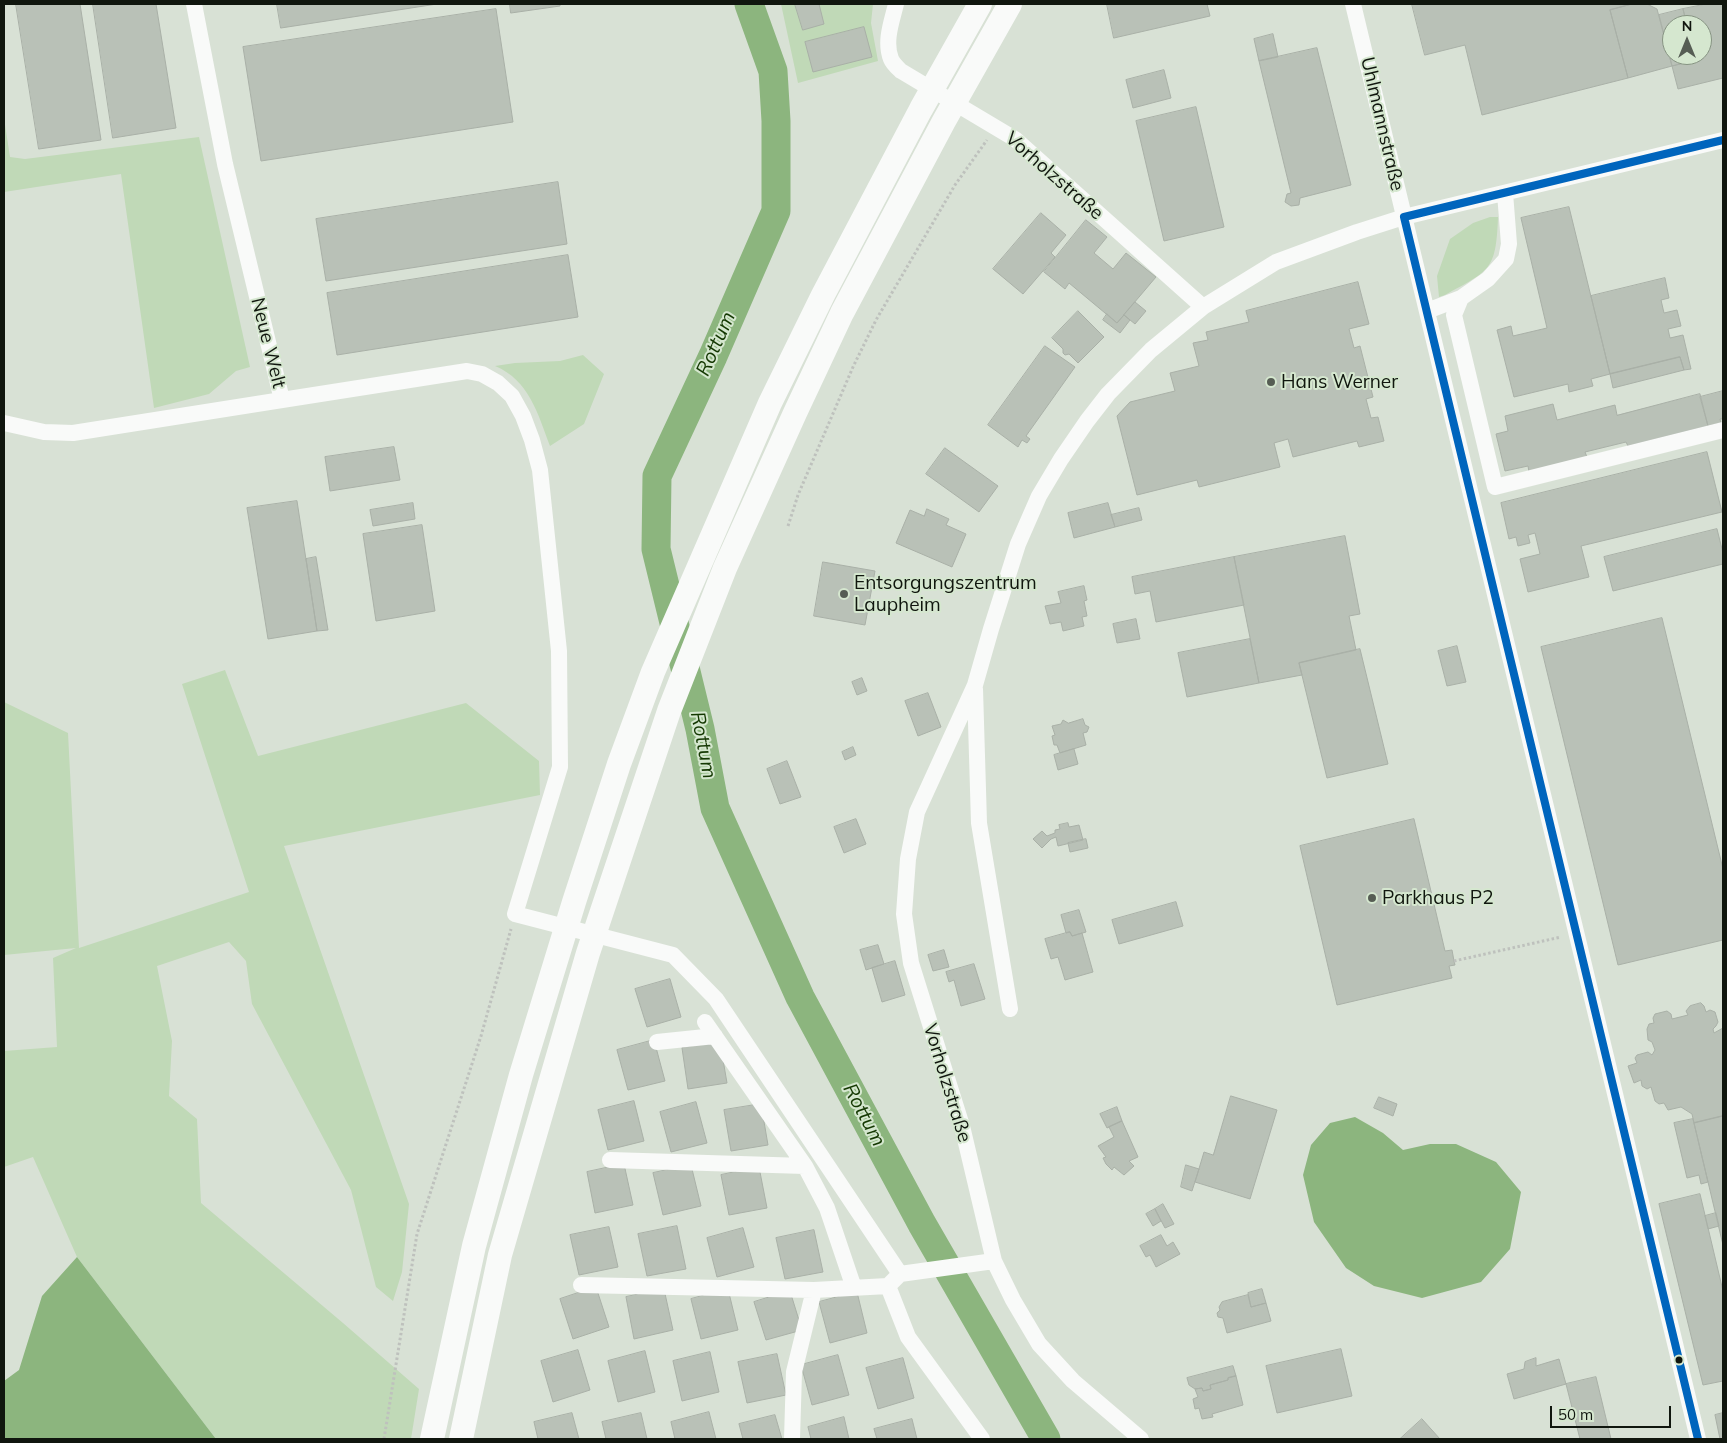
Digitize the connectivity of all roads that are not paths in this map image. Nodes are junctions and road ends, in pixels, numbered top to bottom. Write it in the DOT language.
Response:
graph roads {
  1 [pos="194,4"];
  2 [pos="896,4"];
  3 [pos="980,4"];
  4 [pos="1010,4"];
  5 [pos="1353,4"];
  6 [pos="1723,140"];
  7 [pos="1505,193"];
  8 [pos="1404,217"];
  9 [pos="1461,298"];
  10 [pos="1203,307"];
  11 [pos="1427,311"];
  12 [pos="282,400"];
  13 [pos="4,423"];
  14 [pos="1723,430"];
  15 [pos="975,685"];
  16 [pos="1010,1009"];
  17 [pos="705,1022"];
  18 [pos="715,1036"];
  19 [pos="657,1042"];
  20 [pos="610,1160"];
  21 [pos="805,1166"];
  22 [pos="994,1260"];
  23 [pos="900,1274"];
  24 [pos="581,1285"];
  25 [pos="888,1286"];
  26 [pos="854,1288"];
  27 [pos="814,1290"];
  28 [pos="432,1439"];
  29 [pos="461,1439"];
  30 [pos="792,1439"];
  31 [pos="982,1439"];
  32 [pos="1141,1439"];
  33 [pos="1698,1439"];
  1 -- 12 [label="street, Neue Welt"];
  2 -- 10 [label="street, Vorholzstraße"];
  3 -- 28 [label="highway"];
  4 -- 29 [label="highway"];
  5 -- 8 [label="street, Uhlmannstraße"];
  6 -- 7 [label="street, Vorholzstraße"];
  7 -- 8 [label="street, Vorholzstraße"];
  7 -- 9 [label="street"];
  8 -- 10 [label="street, Vorholzstraße"];
  8 -- 11 [label="street, Uhlmannstraße"];
  9 -- 11 [label="street"];
  9 -- 14 [label="street"];
  10 -- 15 [label="street, Vorholzstraße"];
  11 -- 33 [label="street, Uhlmannstraße"];
  12 -- 13 [label="street"];
  12 -- 23 [label="street, Neue Welt"];
  15 -- 16 [label="street, Vorholzstraße"];
  15 -- 22 [label="street, Vorholzstraße"];
  17 -- 18 [label="street"];
  18 -- 19 [label="street"];
  18 -- 21 [label="street"];
  20 -- 21 [label="street"];
  21 -- 26 [label="street"];
  22 -- 23 [label="street"];
  22 -- 32 [label="street, Vorholzstraße"];
  23 -- 25 [label="street"];
  24 -- 27 [label="street"];
  25 -- 26 [label="street"];
  25 -- 31 [label="street"];
  26 -- 27 [label="street"];
  27 -- 30 [label="street"];
}
